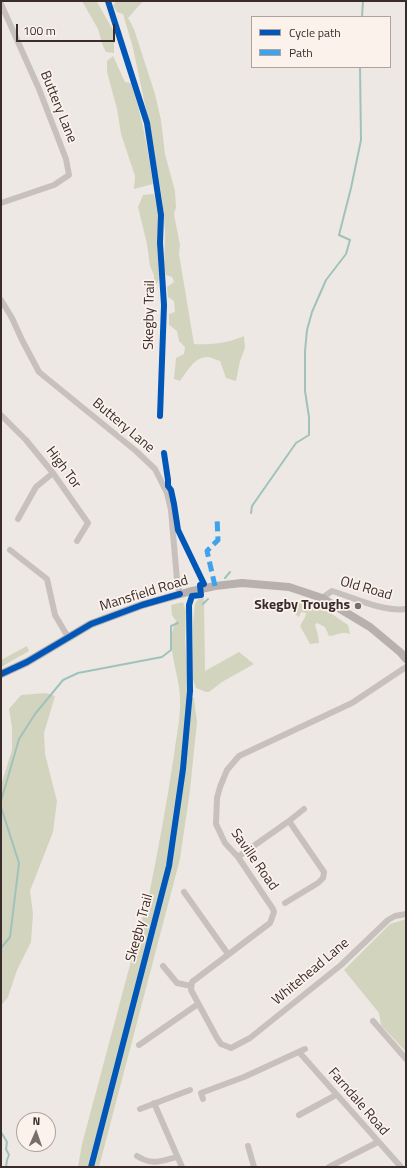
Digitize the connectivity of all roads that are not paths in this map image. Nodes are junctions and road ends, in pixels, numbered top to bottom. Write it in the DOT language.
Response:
graph roads {
  1 [pos="1,4"];
  2 [pos="1,203"];
  3 [pos="1,300"];
  4 [pos="1,415"];
  5 [pos="53,473"];
  6 [pos="18,519"];
  7 [pos="78,541"];
  8 [pos="10,550"];
  9 [pos="180,594"];
  10 [pos="322,598"];
  11 [pos="406,609"];
  12 [pos="68,637"];
  13 [pos="406,659"];
  14 [pos="406,667"];
  15 [pos="1,674"];
  16 [pos="304,809"];
  17 [pos="289,821"];
  18 [pos="238,857"];
  19 [pos="184,892"];
  20 [pos="285,903"];
  21 [pos="406,914"];
  22 [pos="228,954"];
  23 [pos="163,966"];
  24 [pos="191,986"];
  25 [pos="198,1004"];
  26 [pos="373,1021"];
  27 [pos="139,1045"];
  28 [pos="406,1059"];
  29 [pos="190,1090"];
  30 [pos="336,1095"];
  31 [pos="203,1098"];
  32 [pos="154,1103"];
  33 [pos="140,1109"];
  34 [pos="299,1115"];
  35 [pos="378,1142"];
  36 [pos="246,1151"];
  37 [pos="177,1157"];
  38 [pos="138,1165"];
  39 [pos="182,1167"];
  40 [pos="254,1167"];
  41 [pos="329,1167"];
  42 [pos="401,1167"];
  1 -- 2 [label="street, Buttery Lane"];
  3 -- 9 [label="street, Buttery Lane"];
  4 -- 5 [label="street, High Tor"];
  5 -- 6 [label="street"];
  5 -- 7 [label="street, High Tor"];
  8 -- 12 [label="street"];
  9 -- 10 [label="main road, Mansfield Road"];
  9 -- 12 [label="main road, Mansfield Road"];
  10 -- 11 [label="street, Old Road"];
  10 -- 13 [label="main road, Mansfield Road"];
  12 -- 15 [label="main road, Mansfield Road"];
  14 -- 18 [label="street, Saville Road"];
  16 -- 17 [label="street"];
  17 -- 18 [label="street"];
  17 -- 20 [label="street"];
  18 -- 22 [label="street, Saville Road"];
  19 -- 22 [label="street"];
  21 -- 25 [label="street, Whitehead Lane"];
  22 -- 24 [label="street, Saville Road"];
  23 -- 24 [label="street"];
  24 -- 25 [label="street"];
  25 -- 27 [label="street"];
  26 -- 28 [label="street"];
  29 -- 32 [label="street"];
  30 -- 31 [label="street, Farndale Road"];
  30 -- 34 [label="street"];
  30 -- 35 [label="street, Farndale Road"];
  32 -- 33 [label="street"];
  32 -- 37 [label="street"];
  35 -- 41 [label="street"];
  35 -- 42 [label="street, Farndale Road"];
  36 -- 40 [label="street"];
  37 -- 38 [label="street"];
  37 -- 39 [label="street"];
}
